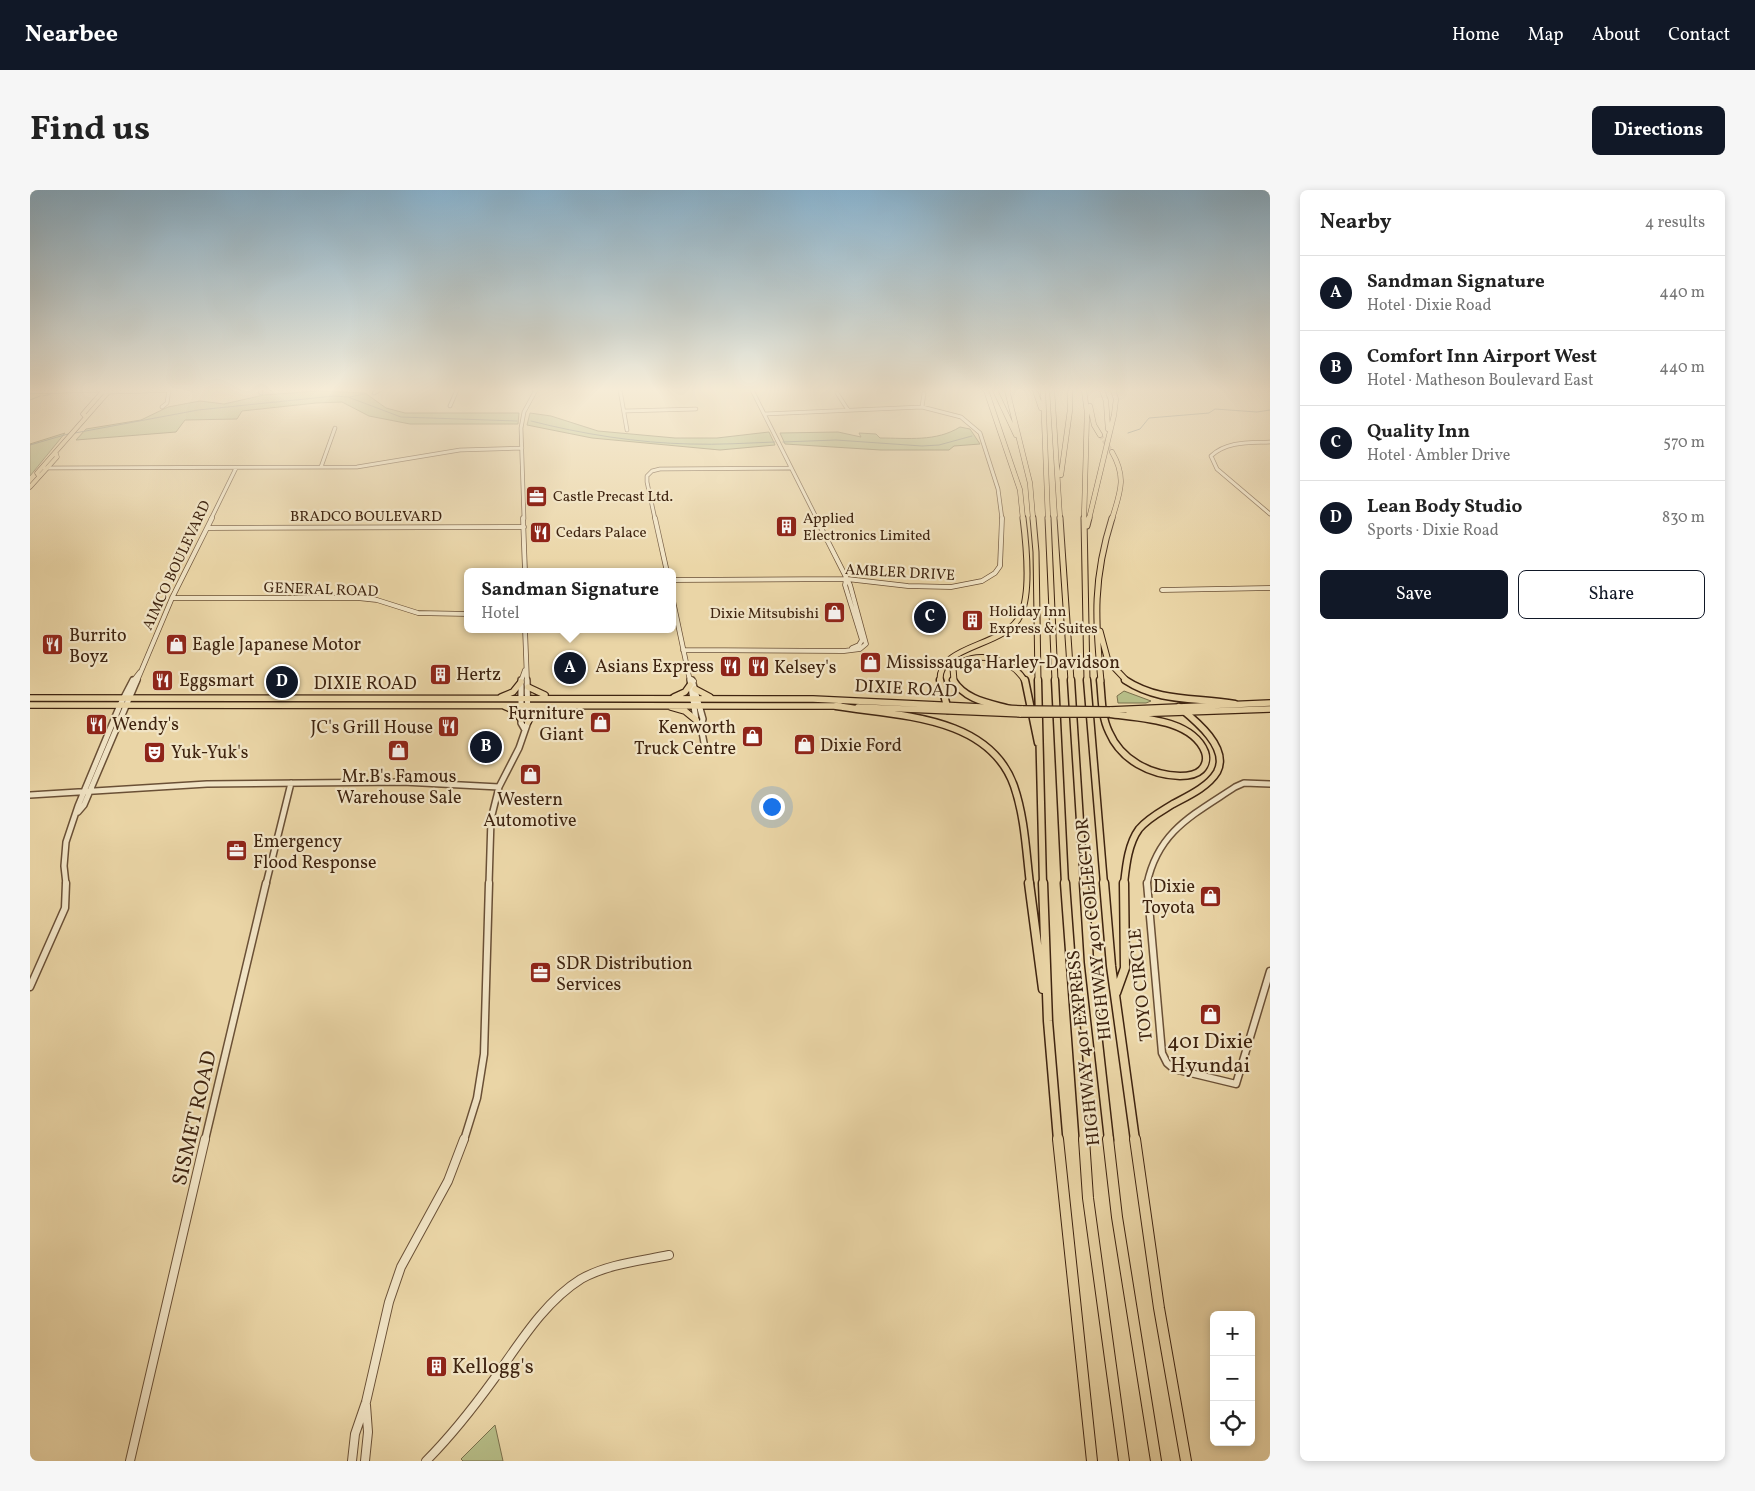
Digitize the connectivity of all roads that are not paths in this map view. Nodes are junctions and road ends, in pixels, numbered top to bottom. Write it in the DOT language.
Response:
graph roads {
  1 [pos="60,449"];
  2 [pos="327,449"];
  3 [pos="481,449"];
  4 [pos="522,449"];
  5 [pos="781,449"];
  6 [pos="985,449"];
  7 [pos="1006,449"];
  8 [pos="1046,449"];
  9 [pos="1056,449"];
  10 [pos="1064,449"];
  11 [pos="1086,449"];
  12 [pos="1105,449"];
  13 [pos="1218,449"];
  14 [pos="1023,452"];
  15 [pos="1112,452"];
  16 [pos="56,454"];
  17 [pos="321,467"];
  18 [pos="41,468"];
  19 [pos="48,468"];
  20 [pos="236,468"];
  21 [pos="790,468"];
  22 [pos="39,476"];
  23 [pos="30,487"];
  24 [pos="1058,488"];
  25 [pos="1270,514"];
  26 [pos="524,527"];
  27 [pos="208,528"];
  28 [pos="1085,531"];
  29 [pos="524,568"];
  30 [pos="666,568"];
  31 [pos="676,580"];
  32 [pos="846,580"];
  33 [pos="1270,588"];
  34 [pos="1162,590"];
  35 [pos="172,598"];
  36 [pos="1096,612"];
  37 [pos="464,614"];
  38 [pos="676,616"];
  39 [pos="525,633"];
  40 [pos="683,650"];
  41 [pos="525,670"];
  42 [pos="140,672"];
  43 [pos="690,678"];
  44 [pos="521,682"];
  45 [pos="690,685"];
  46 [pos="528,687"];
  47 [pos="695,689"];
  48 [pos="30,698"];
  49 [pos="47,698"];
  50 [pos="124,698"];
  51 [pos="131,698"];
  52 [pos="498,698"];
  53 [pos="521,698"];
  54 [pos="528,698"];
  55 [pos="551,698"];
  56 [pos="670,699"];
  57 [pos="716,699"];
  58 [pos="696,702"];
  59 [pos="1270,703"];
  60 [pos="1236,704"];
  61 [pos="30,705"];
  62 [pos="43,705"];
  63 [pos="120,705"];
  64 [pos="128,705"];
  65 [pos="503,705"];
  66 [pos="521,705"];
  67 [pos="528,705"];
  68 [pos="550,705"];
  69 [pos="663,705"];
  70 [pos="836,706"];
  71 [pos="1179,707"];
  72 [pos="947,708"];
  73 [pos="1010,709"];
  74 [pos="1270,709"];
  75 [pos="1022,712"];
  76 [pos="1110,712"];
  77 [pos="1188,713"];
  78 [pos="521,719"];
  79 [pos="696,720"];
  80 [pos="528,722"];
  81 [pos="701,727"];
  82 [pos="525,730"];
  83 [pos="1040,746"];
  84 [pos="705,748"];
  85 [pos="291,783"];
  86 [pos="1270,784"];
  87 [pos="499,787"];
  88 [pos="91,790"];
  89 [pos="84,791"];
  90 [pos="30,795"];
  91 [pos="78,812"];
  92 [pos="1270,971"];
  93 [pos="30,987"];
  94 [pos="1116,993"];
  95 [pos="1048,1021"];
  96 [pos="669,1255"];
  97 [pos="366,1402"];
  98 [pos="130,1461"];
  99 [pos="352,1461"];
  100 [pos="365,1461"];
  101 [pos="426,1461"];
  102 [pos="1092,1461"];
  103 [pos="1124,1461"];
  104 [pos="1156,1461"];
  105 [pos="1186,1461"];
  1 -- 16 [label="main road"];
  2 -- 17 [label="street"];
  3 -- 17 [label="street"];
  4 -- 26 [label="street"];
  5 -- 21 [label="street"];
  6 -- 32 [label="street, AMBLER DRIVE"];
  7 -- 72 [label="highway"];
  8 -- 103 [label="highway, HIGHWAY 401 EXPRESS"];
  9 -- 24 [label="highway, HIGHWAY 401 EXPRESS"];
  10 -- 24 [label="highway"];
  11 -- 28 [label="highway, HIGHWAY 401 COLLECTOR"];
  12 -- 28 [label="highway"];
  13 -- 25 [label="street"];
  14 -- 83 [label="highway"];
  15 -- 36 [label="highway"];
  16 -- 18 [label="main road"];
  16 -- 19 [label="main road"];
  17 -- 20 [label="street"];
  18 -- 19 [label="street"];
  18 -- 22 [label="main road"];
  19 -- 20 [label="street"];
  19 -- 22 [label="main road"];
  20 -- 27 [label="street, AIMCO BOULEVARD"];
  21 -- 30 [label="street"];
  21 -- 32 [label="street"];
  22 -- 23 [label="main road"];
  24 -- 104 [label="highway, HIGHWAY 401 EXPRESS"];
  26 -- 27 [label="street, BRADCO BOULEVARD"];
  26 -- 29 [label="street"];
  27 -- 35 [label="street, AIMCO BOULEVARD"];
  28 -- 94 [label="highway, HIGHWAY 401 COLLECTOR"];
  31 -- 32 [label="street, AMBLER DRIVE"];
  32 -- 40 [label="street"];
  33 -- 34 [label="street"];
  35 -- 37 [label="street, GENERAL ROAD"];
  35 -- 42 [label="street, AIMCO BOULEVARD"];
  36 -- 60 [label="highway"];
  36 -- 76 [label="highway"];
  38 -- 40 [label="street"];
  39 -- 41 [label="street"];
  40 -- 43 [label="street"];
  41 -- 44 [label="street"];
  41 -- 46 [label="street"];
  42 -- 50 [label="street, AIMCO BOULEVARD"];
  42 -- 51 [label="street, AIMCO BOULEVARD"];
  43 -- 45 [label="street"];
  43 -- 47 [label="street"];
  44 -- 52 [label="main road"];
  44 -- 53 [label="street"];
  45 -- 56 [label="main road"];
  45 -- 58 [label="street"];
  46 -- 54 [label="street"];
  46 -- 55 [label="main road"];
  47 -- 57 [label="main road"];
  47 -- 58 [label="street"];
  48 -- 49 [label="main road, DIXIE ROAD"];
  49 -- 50 [label="main road, DIXIE ROAD"];
  49 -- 62 [label="main road"];
  50 -- 51 [label="main road, DIXIE ROAD"];
  50 -- 63 [label="street, AIMCO BOULEVARD"];
  51 -- 52 [label="main road, DIXIE ROAD"];
  51 -- 64 [label="street, AIMCO BOULEVARD"];
  52 -- 53 [label="main road, DIXIE ROAD"];
  53 -- 54 [label="main road, DIXIE ROAD"];
  53 -- 66 [label="street"];
  54 -- 55 [label="main road, DIXIE ROAD"];
  54 -- 67 [label="street"];
  55 -- 56 [label="main road, DIXIE ROAD"];
  56 -- 58 [label="main road, DIXIE ROAD"];
  57 -- 58 [label="main road, DIXIE ROAD"];
  57 -- 72 [label="main road, DIXIE ROAD"];
  58 -- 69 [label="main road, DIXIE ROAD"];
  58 -- 70 [label="main road, DIXIE ROAD"];
  58 -- 79 [label="street"];
  58 -- 81 [label="street"];
  59 -- 60 [label="main road, DIXIE ROAD"];
  60 -- 71 [label="main road, DIXIE ROAD"];
  61 -- 62 [label="main road, DIXIE ROAD"];
  62 -- 63 [label="main road, DIXIE ROAD"];
  63 -- 64 [label="main road, DIXIE ROAD"];
  63 -- 89 [label="street, AIMCO BOULEVARD"];
  64 -- 65 [label="main road, DIXIE ROAD"];
  64 -- 88 [label="street, AIMCO BOULEVARD"];
  65 -- 66 [label="main road, DIXIE ROAD"];
  65 -- 78 [label="main road"];
  66 -- 67 [label="main road, DIXIE ROAD"];
  66 -- 78 [label="street"];
  67 -- 68 [label="main road, DIXIE ROAD"];
  67 -- 80 [label="street"];
  68 -- 69 [label="main road, DIXIE ROAD"];
  68 -- 80 [label="main road"];
  69 -- 79 [label="main road"];
  70 -- 72 [label="main road, DIXIE ROAD"];
  70 -- 95 [label="highway"];
  71 -- 76 [label="main road, DIXIE ROAD"];
  71 -- 77 [label="highway"];
  72 -- 73 [label="main road, DIXIE ROAD"];
  72 -- 75 [label="main road, DIXIE ROAD"];
  73 -- 75 [label="main road, DIXIE ROAD"];
  73 -- 83 [label="highway"];
  74 -- 77 [label="main road, DIXIE ROAD"];
  75 -- 76 [label="main road, DIXIE ROAD, bridge"];
  76 -- 77 [label="main road, DIXIE ROAD"];
  77 -- 94 [label="highway"];
  78 -- 82 [label="street"];
  79 -- 81 [label="street"];
  80 -- 82 [label="street"];
  81 -- 84 [label="street"];
  82 -- 87 [label="street"];
  83 -- 95 [label="highway"];
  85 -- 87 [label="street"];
  85 -- 88 [label="street"];
  85 -- 98 [label="street, SISMET ROAD"];
  86 -- 92 [label="street, TOYO CIRCLE"];
  87 -- 97 [label="street"];
  88 -- 89 [label="street"];
  88 -- 91 [label="street, AIMCO BOULEVARD"];
  89 -- 90 [label="street"];
  89 -- 91 [label="street, AIMCO BOULEVARD"];
  91 -- 93 [label="street, AIMCO BOULEVARD"];
  94 -- 105 [label="highway, HIGHWAY 401 COLLECTOR"];
  95 -- 102 [label="highway"];
  96 -- 101 [label="street"];
  97 -- 99 [label="street"];
  97 -- 100 [label="street"];
}
